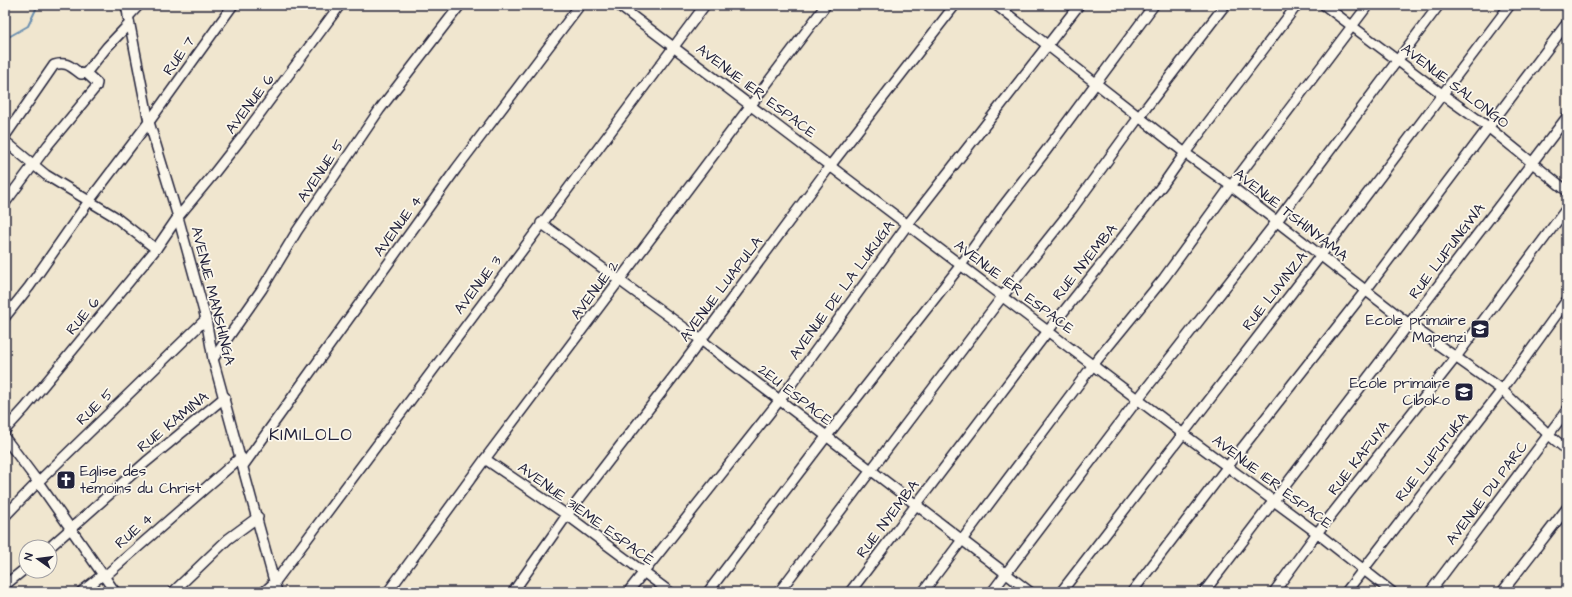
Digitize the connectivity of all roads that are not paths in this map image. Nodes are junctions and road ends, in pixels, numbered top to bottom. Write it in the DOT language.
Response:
graph roads {
  1 [pos="126,5"];
  2 [pos="139,5"];
  3 [pos="233,5"];
  4 [pos="340,5"];
  5 [pos="460,5"];
  6 [pos="580,5"];
  7 [pos="618,5"];
  8 [pos="705,5"];
  9 [pos="826,5"];
  10 [pos="955,5"];
  11 [pos="996,5"];
  12 [pos="1078,5"];
  13 [pos="1154,5"];
  14 [pos="1225,5"];
  15 [pos="1297,5"];
  16 [pos="1324,5"];
  17 [pos="1368,5"];
  18 [pos="1439,5"];
  19 [pos="1510,5"];
  20 [pos="129,21"];
  21 [pos="1567,23"];
  22 [pos="1352,26"];
  23 [pos="1048,45"];
  24 [pos="673,46"];
  25 [pos="1398,60"];
  26 [pos="86,73"];
  27 [pos="1096,83"];
  28 [pos="1442,94"];
  29 [pos="751,105"];
  30 [pos="1139,117"];
  31 [pos="1567,117"];
  32 [pos="149,122"];
  33 [pos="1488,127"];
  34 [pos="5,136"];
  35 [pos="5,142"];
  36 [pos="1185,153"];
  37 [pos="1532,163"];
  38 [pos="33,165"];
  39 [pos="830,166"];
  40 [pos="1231,186"];
  41 [pos="1567,191"];
  42 [pos="89,201"];
  43 [pos="5,203"];
  44 [pos="1567,208"];
  45 [pos="178,217"];
  46 [pos="1276,220"];
  47 [pos="541,223"];
  48 [pos="908,224"];
  49 [pos="156,248"];
  50 [pos="1320,255"];
  51 [pos="961,265"];
  52 [pos="620,280"];
  53 [pos="1366,290"];
  54 [pos="1002,297"];
  55 [pos="1567,300"];
  56 [pos="5,317"];
  57 [pos="206,319"];
  58 [pos="1409,324"];
  59 [pos="1048,331"];
  60 [pos="701,340"];
  61 [pos="1456,358"];
  62 [pos="213,359"];
  63 [pos="1093,365"];
  64 [pos="1502,390"];
  65 [pos="225,397"];
  66 [pos="1138,399"];
  67 [pos="779,401"];
  68 [pos="1567,410"];
  69 [pos="5,430"];
  70 [pos="1182,433"];
  71 [pos="1549,434"];
  72 [pos="826,437"];
  73 [pos="5,438"];
  74 [pos="1567,450"];
  75 [pos="485,459"];
  76 [pos="242,461"];
  77 [pos="1228,466"];
  78 [pos="871,471"];
  79 [pos="38,482"];
  80 [pos="1273,501"];
  81 [pos="916,506"];
  82 [pos="1567,508"];
  83 [pos="567,515"];
  84 [pos="5,516"];
  85 [pos="258,517"];
  86 [pos="70,529"];
  87 [pos="1317,533"];
  88 [pos="962,539"];
  89 [pos="58,540"];
  90 [pos="1363,569"];
  91 [pos="644,572"];
  92 [pos="1006,573"];
  93 [pos="18,574"];
  94 [pos="104,576"];
  95 [pos="275,582"];
  96 [pos="5,585"];
  97 [pos="81,592"];
  98 [pos="116,592"];
  99 [pos="173,592"];
  100 [pos="264,592"];
  101 [pos="277,592"];
  102 [pos="388,592"];
  103 [pos="513,592"];
  104 [pos="628,592"];
  105 [pos="670,592"];
  106 [pos="708,592"];
  107 [pos="779,592"];
  108 [pos="850,592"];
  109 [pos="923,592"];
  110 [pos="992,592"];
  111 [pos="1030,592"];
  112 [pos="1061,592"];
  113 [pos="1132,592"];
  114 [pos="1204,592"];
  115 [pos="1274,592"];
  116 [pos="1346,592"];
  117 [pos="1392,592"];
  118 [pos="1430,592"];
  119 [pos="1502,592"];
  1 -- 20 [label="street, AVENUE MANSHINGA"];
  2 -- 20 [label="street"];
  3 -- 32 [label="street, RUE 7"];
  4 -- 45 [label="street, AVENUE 6"];
  5 -- 62 [label="street, AVENUE 5"];
  6 -- 76 [label="street, AVENUE 4"];
  7 -- 24 [label="street, AVENUE 1ER ESPACE"];
  8 -- 24 [label="street, AVENUE 3"];
  9 -- 29 [label="street, AVENUE 2"];
  10 -- 39 [label="street, AVENUE LUAPULA"];
  11 -- 23 [label="street, AVENUE TSHINYAMA"];
  12 -- 23 [label="street, AVENUE DE LA LUKUGA"];
  13 -- 27 [label="street"];
  14 -- 30 [label="street"];
  15 -- 36 [label="street, RUE NYEMBA"];
  16 -- 22 [label="street, AVENUE SALONGO"];
  17 -- 22 [label="street"];
  18 -- 25 [label="street"];
  19 -- 28 [label="street, RUE LUVINZA"];
  20 -- 26 [label="street"];
  20 -- 32 [label="street, AVENUE MANSHINGA"];
  21 -- 33 [label="street"];
  22 -- 25 [label="street, AVENUE SALONGO"];
  22 -- 40 [label="street"];
  23 -- 27 [label="street, AVENUE TSHINYAMA"];
  23 -- 48 [label="street, AVENUE DE LA LUKUGA"];
  24 -- 29 [label="street, AVENUE 1ER ESPACE"];
  24 -- 47 [label="street, AVENUE 3"];
  25 -- 28 [label="street, AVENUE SALONGO"];
  25 -- 46 [label="street"];
  26 -- 34 [label="street"];
  26 -- 38 [label="street"];
  27 -- 30 [label="street, AVENUE TSHINYAMA"];
  27 -- 51 [label="street"];
  28 -- 33 [label="street, AVENUE SALONGO"];
  28 -- 50 [label="street, RUE LUVINZA"];
  29 -- 39 [label="street, AVENUE 1ER ESPACE"];
  29 -- 52 [label="street, AVENUE 2"];
  30 -- 36 [label="street, AVENUE TSHINYAMA"];
  30 -- 54 [label="street"];
  31 -- 37 [label="street, RUE LUFUNGWA"];
  32 -- 42 [label="street, RUE 7"];
  32 -- 45 [label="street, AVENUE MANSHINGA"];
  33 -- 37 [label="street, AVENUE SALONGO"];
  33 -- 53 [label="street"];
  35 -- 38 [label="street"];
  36 -- 40 [label="street, AVENUE TSHINYAMA"];
  36 -- 59 [label="street, RUE NYEMBA"];
  37 -- 41 [label="street, AVENUE SALONGO"];
  37 -- 58 [label="street, RUE LUFUNGWA"];
  38 -- 42 [label="street"];
  38 -- 43 [label="street"];
  39 -- 48 [label="street, AVENUE 1ER ESPACE"];
  39 -- 60 [label="street, AVENUE LUAPULA"];
  40 -- 46 [label="street, AVENUE TSHINYAMA"];
  40 -- 63 [label="street"];
  42 -- 49 [label="street"];
  42 -- 56 [label="street, RUE 7"];
  44 -- 61 [label="street, RUE KAFUYA"];
  45 -- 49 [label="street, RUE 6"];
  45 -- 57 [label="street, AVENUE MANSHINGA"];
  46 -- 50 [label="street, AVENUE TSHINYAMA"];
  46 -- 66 [label="street"];
  47 -- 52 [label="street, 2EU ESPACE"];
  47 -- 95 [label="street, AVENUE 3"];
  48 -- 51 [label="street, AVENUE 1ER ESPACE"];
  48 -- 67 [label="street, AVENUE DE LA LUKUGA"];
  49 -- 69 [label="street, RUE 6"];
  50 -- 53 [label="street, AVENUE TSHINYAMA"];
  50 -- 70 [label="street, RUE LUVINZA"];
  51 -- 54 [label="street, AVENUE 1ER ESPACE"];
  51 -- 72 [label="street"];
  52 -- 60 [label="street, 2EU ESPACE"];
  52 -- 75 [label="street, AVENUE 2"];
  53 -- 58 [label="street, AVENUE TSHINYAMA"];
  53 -- 77 [label="street"];
  54 -- 59 [label="street, AVENUE 1ER ESPACE"];
  54 -- 78 [label="street"];
  55 -- 64 [label="street, RUE LUFUTUKA"];
  57 -- 62 [label="street, AVENUE MANSHINGA"];
  57 -- 79 [label="street, RUE 5"];
  58 -- 61 [label="street, AVENUE TSHINYAMA"];
  58 -- 80 [label="street, RUE LUFUNGWA"];
  59 -- 63 [label="street, AVENUE 1ER ESPACE"];
  59 -- 81 [label="street, RUE NYEMBA"];
  60 -- 67 [label="street, 2EU ESPACE"];
  60 -- 83 [label="street, AVENUE LUAPULA"];
  61 -- 64 [label="street, AVENUE TSHINYAMA"];
  61 -- 87 [label="street, RUE KAFUYA"];
  62 -- 65 [label="street, AVENUE MANSHINGA"];
  63 -- 66 [label="street, AVENUE 1ER ESPACE"];
  63 -- 88 [label="street"];
  64 -- 71 [label="street, AVENUE TSHINYAMA"];
  64 -- 90 [label="street, RUE LUFUTUKA"];
  65 -- 76 [label="street, AVENUE MANSHINGA"];
  65 -- 86 [label="street, RUE KAMINA"];
  66 -- 70 [label="street, AVENUE 1ER ESPACE"];
  66 -- 92 [label="street"];
  67 -- 72 [label="street, 2EU ESPACE"];
  67 -- 91 [label="street, AVENUE DE LA LUKUGA"];
  68 -- 71 [label="street, AVENUE DU PARC"];
  70 -- 77 [label="street, AVENUE 1ER ESPACE"];
  70 -- 112 [label="street, RUE LUVINZA"];
  71 -- 74 [label="street, AVENUE TSHINYAMA"];
  71 -- 118 [label="street, AVENUE DU PARC"];
  72 -- 78 [label="street, 2EU ESPACE"];
  72 -- 106 [label="street"];
  73 -- 79 [label="street"];
  75 -- 83 [label="street, AVENUE 3IEME ESPACE"];
  75 -- 102 [label="street, AVENUE 2"];
  76 -- 85 [label="street, AVENUE MANSHINGA"];
  76 -- 94 [label="street, RUE 4"];
  77 -- 80 [label="street, AVENUE 1ER ESPACE"];
  77 -- 113 [label="street"];
  78 -- 81 [label="street, 2EU ESPACE"];
  78 -- 107 [label="street"];
  79 -- 84 [label="street, RUE 5"];
  79 -- 86 [label="street"];
  80 -- 87 [label="street, AVENUE 1ER ESPACE"];
  80 -- 114 [label="street, RUE LUFUNGWA"];
  81 -- 88 [label="street, 2EU ESPACE"];
  81 -- 108 [label="street, RUE NYEMBA"];
  82 -- 119 [label="street"];
  83 -- 91 [label="street, AVENUE 3IEME ESPACE"];
  83 -- 103 [label="street, AVENUE LUAPULA"];
  85 -- 95 [label="street, AVENUE MANSHINGA"];
  85 -- 99 [label="street"];
  86 -- 89 [label="street, RUE KAMINA"];
  86 -- 94 [label="street"];
  87 -- 90 [label="street, AVENUE 1ER ESPACE"];
  87 -- 115 [label="street, RUE KAFUYA"];
  88 -- 92 [label="street, 2EU ESPACE"];
  88 -- 109 [label="street"];
  90 -- 116 [label="street, RUE LUFUTUKA"];
  90 -- 117 [label="street, AVENUE 1ER ESPACE"];
  91 -- 104 [label="street, AVENUE DE LA LUKUGA"];
  91 -- 105 [label="street, AVENUE 3IEME ESPACE"];
  92 -- 110 [label="street"];
  92 -- 111 [label="street, 2EU ESPACE"];
  93 -- 96 [label="street"];
  94 -- 97 [label="street, RUE 4"];
  94 -- 98 [label="street"];
  95 -- 100 [label="street, AVENUE 3"];
  95 -- 101 [label="street, AVENUE MANSHINGA"];
}
